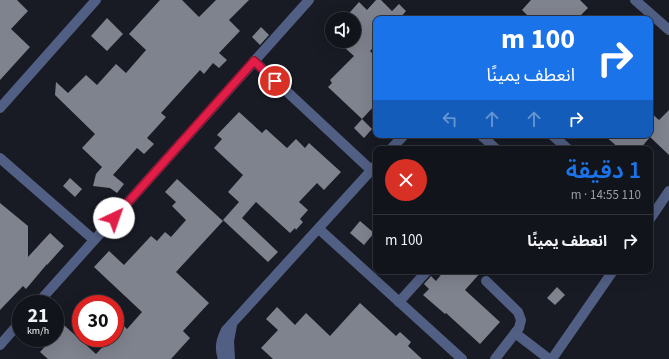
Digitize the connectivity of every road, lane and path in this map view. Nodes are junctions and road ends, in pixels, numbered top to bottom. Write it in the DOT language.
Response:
graph roads {
  1 [pos="96,0"];
  2 [pos="309,0"];
  3 [pos="635,0"];
  4 [pos="669,30"];
  5 [pos="254,61"];
  6 [pos="0,108"];
  7 [pos="401,138"];
  8 [pos="484,138"];
  9 [pos="555,138"];
  10 [pos="394,146"];
  11 [pos="493,146"];
  12 [pos="565,146"];
  13 [pos="0,158"];
  14 [pos="373,167"];
  15 [pos="373,169"];
  16 [pos="669,191"];
  17 [pos="653,214"];
  18 [pos="319,229"];
  19 [pos="94,240"];
  20 [pos="424,274"];
  21 [pos="611,274"];
  22 [pos="486,281"];
  23 [pos="45,295"];
  24 [pos="400,302"];
  25 [pos="233,321"];
  26 [pos="12,331"];
  27 [pos="515,333"];
  28 [pos="0,345"];
  29 [pos="223,359"];
  30 [pos="230,359"];
  31 [pos="462,359"];
  32 [pos="495,359"];
  33 [pos="549,359"];
  34 [pos="552,359"];
  1 -- 6 [label="street"];
  2 -- 5 [label="street"];
  3 -- 4 [label="street"];
  5 -- 14 [label="street"];
  5 -- 19 [label="street"];
  7 -- 10 [label="street"];
  8 -- 11 [label="street"];
  9 -- 12 [label="street"];
  13 -- 19 [label="street"];
  15 -- 18 [label="street"];
  16 -- 17 [label="street"];
  18 -- 24 [label="street"];
  18 -- 25 [label="street"];
  19 -- 23 [label="street"];
  20 -- 24 [label="street"];
  21 -- 34 [label="street"];
  22 -- 27 [label="street"];
  24 -- 31 [label="street"];
  25 -- 29 [label="street"];
  25 -- 30 [label="street"];
  26 -- 28 [label="street"];
  27 -- 32 [label="street"];
  27 -- 33 [label="street"];
}
